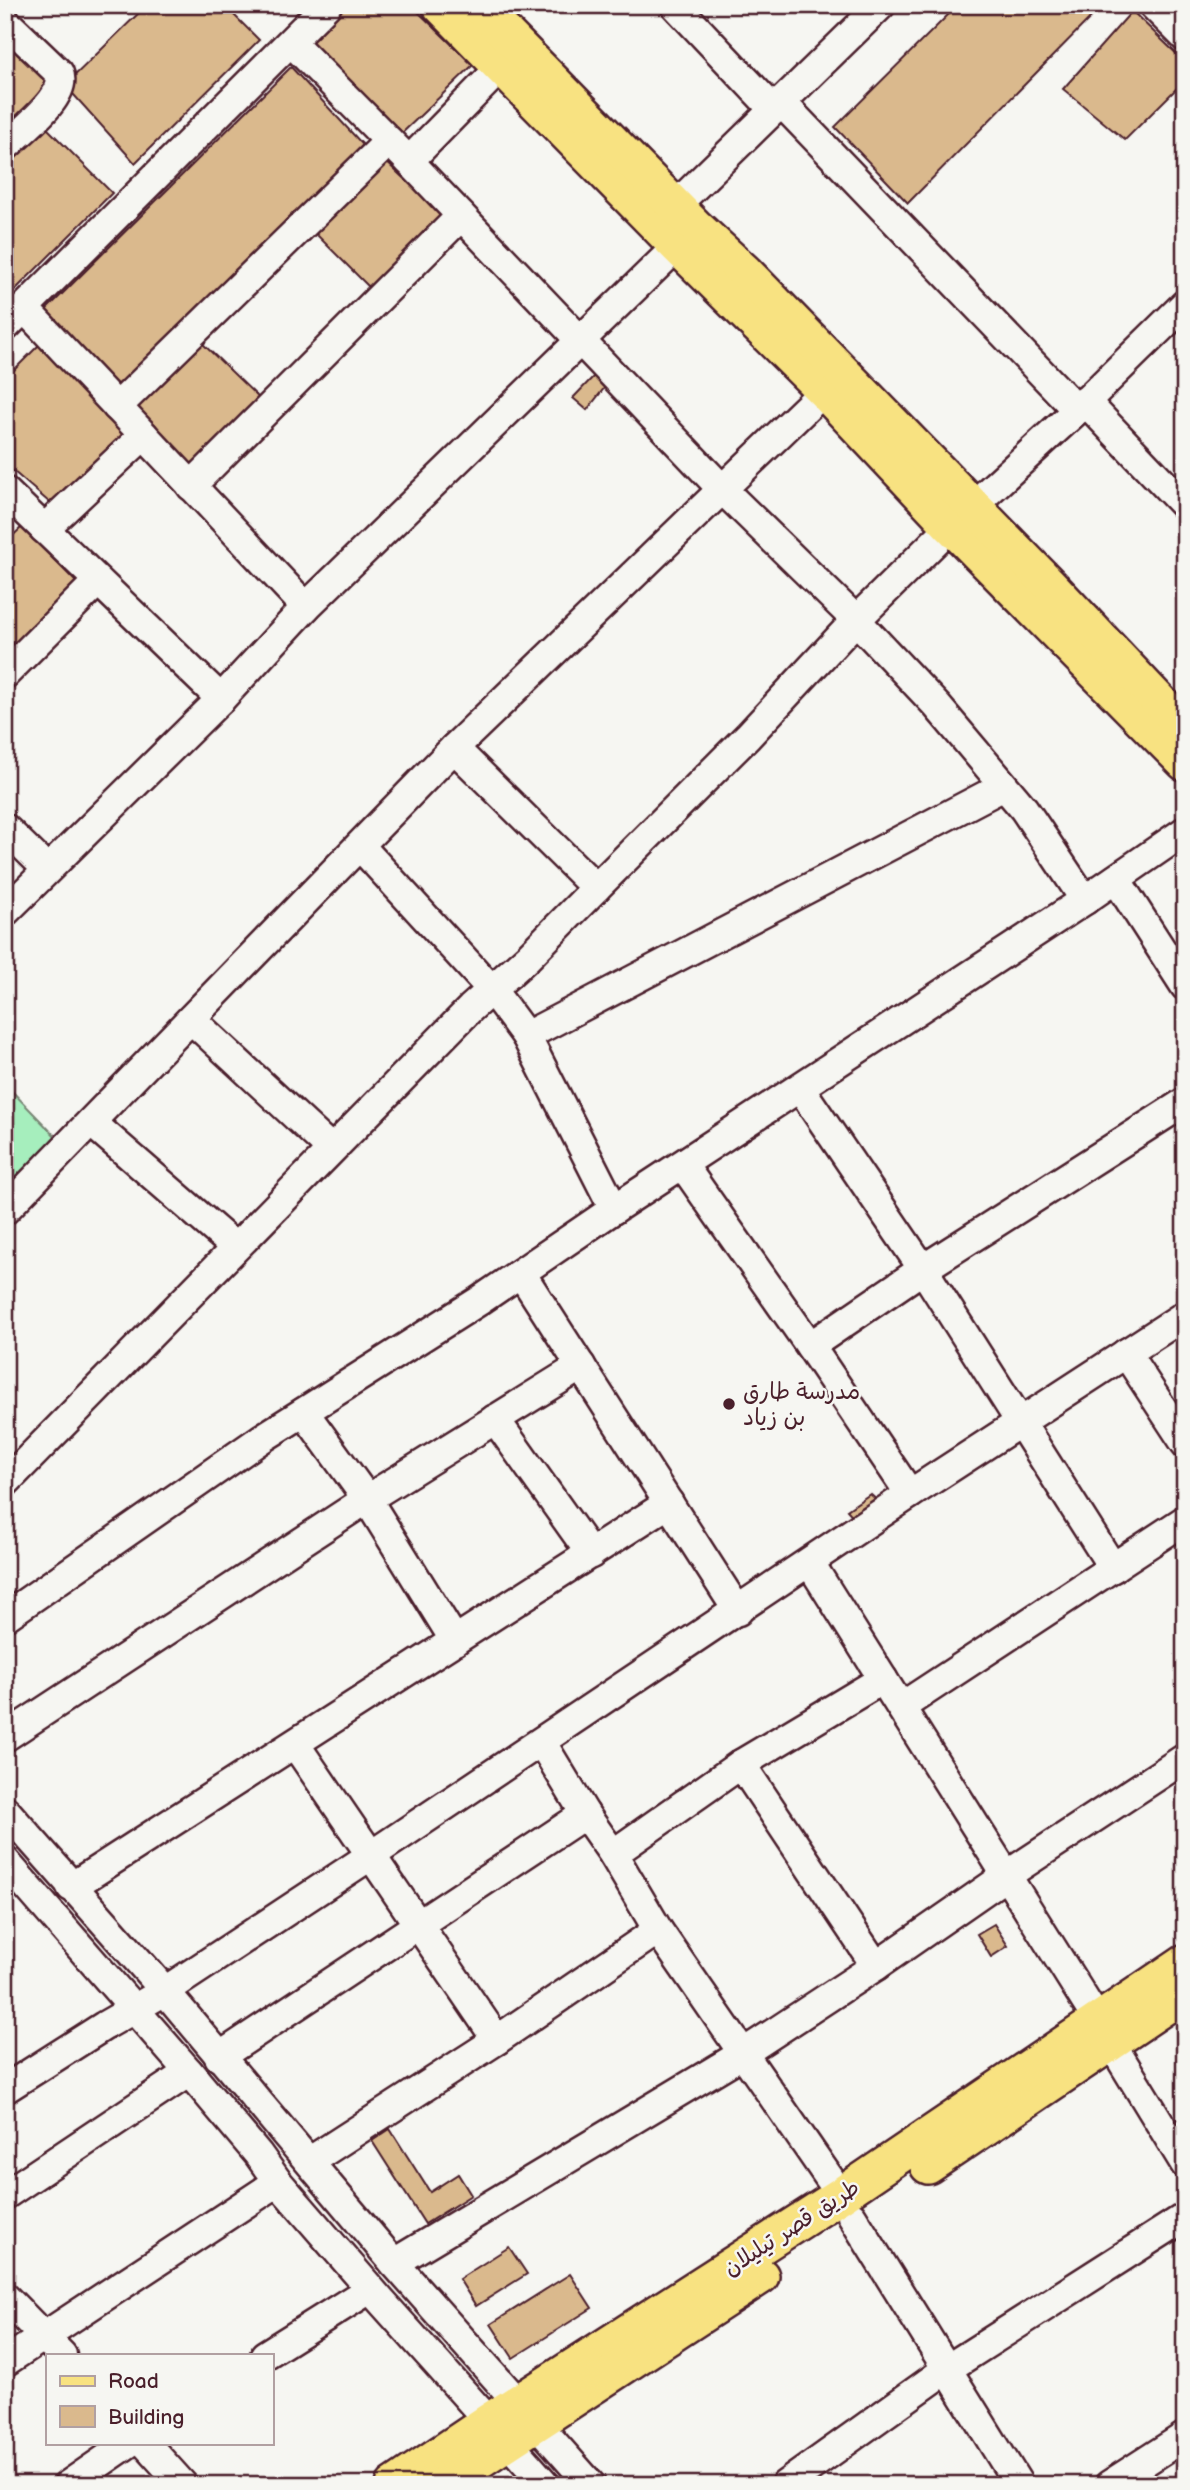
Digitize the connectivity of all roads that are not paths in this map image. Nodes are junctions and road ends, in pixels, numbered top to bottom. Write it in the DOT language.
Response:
graph roads {
  1 [pos="327,5"];
  2 [pos="440,5"];
  3 [pos="478,5"];
  4 [pos="674,5"];
  5 [pos="881,5"];
  6 [pos="1153,5"];
  7 [pos="5,21"];
  8 [pos="1184,34"];
  9 [pos="290,42"];
  10 [pos="501,67"];
  11 [pos="778,106"];
  12 [pos="389,141"];
  13 [pos="5,147"];
  14 [pos="409,161"];
  15 [pos="461,216"];
  16 [pos="683,226"];
  17 [pos="1185,304"];
  18 [pos="15,317"];
  19 [pos="579,342"];
  20 [pos="824,391"];
  21 [pos="1081,405"];
  22 [pos="117,407"];
  23 [pos="144,435"];
  24 [pos="191,486"];
  25 [pos="723,490"];
  26 [pos="1185,506"];
  27 [pos="11,510"];
  28 [pos="961,516"];
  29 [pos="44,529"];
  30 [pos="98,582"];
  31 [pos="306,607"];
  32 [pos="856,620"];
  33 [pos="5,674"];
  34 [pos="221,699"];
  35 [pos="1185,728"];
  36 [pos="454,748"];
  37 [pos="1185,763"];
  38 [pos="1004,786"];
  39 [pos="5,828"];
  40 [pos="1185,831"];
  41 [pos="360,846"];
  42 [pos="47,869"];
  43 [pos="1116,879"];
  44 [pos="596,888"];
  45 [pos="1085,900"];
  46 [pos="5,912"];
  47 [pos="1185,986"];
  48 [pos="492,990"];
  49 [pos="191,1019"];
  50 [pos="526,1037"];
  51 [pos="800,1088"];
  52 [pos="1185,1101"];
  53 [pos="92,1122"];
  54 [pos="331,1149"];
  55 [pos="683,1165"];
  56 [pos="614,1209"];
  57 [pos="5,1210"];
  58 [pos="236,1247"];
  59 [pos="923,1269"];
  60 [pos="521,1273"];
  61 [pos="1185,1315"];
  62 [pos="810,1346"];
  63 [pos="1126,1353"];
  64 [pos="581,1366"];
  65 [pos="304,1412"];
  66 [pos="495,1419"];
  67 [pos="1022,1423"];
  68 [pos="1185,1443"];
  69 [pos="5,1483"];
  70 [pos="910,1494"];
  71 [pos="367,1499"];
  72 [pos="669,1503"];
  73 [pos="1185,1520"];
  74 [pos="591,1555"];
  75 [pos="810,1563"];
  76 [pos="1113,1568"];
  77 [pos="738,1611"];
  78 [pos="5,1617"];
  79 [pos="455,1641"];
  80 [pos="883,1679"];
  81 [pos="901,1707"];
  82 [pos="5,1737"];
  83 [pos="542,1743"];
  84 [pos="295,1744"];
  85 [pos="1185,1758"];
  86 [pos="741,1764"];
  87 [pos="5,1810"];
  88 [pos="585,1814"];
  89 [pos="613,1854"];
  90 [pos="370,1856"];
  91 [pos="5,1861"];
  92 [pos="1007,1875"];
  93 [pos="71,1887"];
  94 [pos="417,1924"];
  95 [pos="658,1930"];
  96 [pos="1185,1962"];
  97 [pos="876,1966"];
  98 [pos="165,1991"];
  99 [pos="1185,1993"];
  100 [pos="134,2010"];
  101 [pos="1105,2032"];
  102 [pos="497,2040"];
  103 [pos="742,2054"];
  104 [pos="219,2057"];
  105 [pos="189,2072"];
  106 [pos="5,2089"];
  107 [pos="310,2161"];
  108 [pos="1185,2164"];
  109 [pos="278,2182"];
  110 [pos="5,2194"];
  111 [pos="847,2206"];
  112 [pos="1185,2217"];
  113 [pos="394,2263"];
  114 [pos="370,2288"];
  115 [pos="5,2297"];
  116 [pos="54,2346"];
  117 [pos="267,2354"];
  118 [pos="5,2362"];
  119 [pos="947,2369"];
  120 [pos="513,2422"];
  121 [pos="1183,2440"];
  122 [pos="128,2444"];
  123 [pos="146,2444"];
  124 [pos="68,2485"];
  125 [pos="183,2485"];
  126 [pos="394,2485"];
  127 [pos="442,2485"];
  128 [pos="546,2485"];
  129 [pos="591,2485"];
  130 [pos="785,2485"];
  131 [pos="1019,2485"];
  132 [pos="1109,2485"];
  1 -- 9 [label="street"];
  2 -- 10 [label="main road"];
  3 -- 16 [label="main road"];
  4 -- 11 [label="street"];
  5 -- 11 [label="street"];
  6 -- 8 [label="street"];
  7 -- 13 [label="street"];
  9 -- 12 [label="street"];
  9 -- 18 [label="street"];
  10 -- 14 [label="street"];
  10 -- 16 [label="main road"];
  11 -- 16 [label="street"];
  11 -- 21 [label="street"];
  12 -- 14 [label="street"];
  12 -- 22 [label="street"];
  14 -- 15 [label="street"];
  15 -- 19 [label="street"];
  15 -- 24 [label="street"];
  16 -- 19 [label="street"];
  16 -- 20 [label="main road"];
  16 -- 28 [label="main road"];
  17 -- 21 [label="street"];
  18 -- 22 [label="street"];
  19 -- 25 [label="street"];
  19 -- 31 [label="street"];
  20 -- 25 [label="street"];
  20 -- 28 [label="main road"];
  21 -- 26 [label="street"];
  21 -- 28 [label="street"];
  22 -- 23 [label="street"];
  23 -- 24 [label="street"];
  23 -- 29 [label="street"];
  24 -- 31 [label="street"];
  25 -- 32 [label="street"];
  25 -- 36 [label="street"];
  27 -- 29 [label="street"];
  28 -- 32 [label="street"];
  28 -- 35 [label="main road"];
  28 -- 37 [label="main road"];
  29 -- 30 [label="street"];
  30 -- 33 [label="street"];
  30 -- 34 [label="street"];
  31 -- 34 [label="street"];
  32 -- 38 [label="street"];
  32 -- 44 [label="street"];
  34 -- 42 [label="street"];
  36 -- 41 [label="street"];
  36 -- 44 [label="street"];
  38 -- 45 [label="street"];
  38 -- 50 [label="street"];
  39 -- 42 [label="street"];
  40 -- 43 [label="street"];
  41 -- 48 [label="street"];
  41 -- 49 [label="street"];
  42 -- 46 [label="street"];
  43 -- 45 [label="street"];
  43 -- 47 [label="street"];
  44 -- 48 [label="street"];
  45 -- 51 [label="street"];
  48 -- 50 [label="street"];
  48 -- 54 [label="street"];
  49 -- 53 [label="street"];
  49 -- 54 [label="street"];
  50 -- 56 [label="street"];
  51 -- 55 [label="street"];
  51 -- 59 [label="street"];
  52 -- 59 [label="street"];
  53 -- 57 [label="street"];
  53 -- 58 [label="street"];
  54 -- 58 [label="street"];
  55 -- 56 [label="street"];
  55 -- 62 [label="street"];
  56 -- 60 [label="street"];
  58 -- 69 [label="street"];
  59 -- 62 [label="street"];
  59 -- 67 [label="street"];
  60 -- 64 [label="street"];
  60 -- 65 [label="street"];
  61 -- 63 [label="street"];
  62 -- 70 [label="street"];
  63 -- 67 [label="street"];
  63 -- 68 [label="street"];
  64 -- 66 [label="street"];
  64 -- 72 [label="street"];
  65 -- 71 [label="street"];
  65 -- 78 [label="street"];
  66 -- 71 [label="street"];
  66 -- 74 [label="street"];
  67 -- 70 [label="street"];
  67 -- 76 [label="street"];
  70 -- 75 [label="street"];
  71 -- 79 [label="street"];
  71 -- 82 [label="street"];
  72 -- 74 [label="street"];
  72 -- 77 [label="street"];
  73 -- 76 [label="street"];
  74 -- 79 [label="street"];
  75 -- 77 [label="street"];
  75 -- 80 [label="street"];
  76 -- 81 [label="street"];
  77 -- 83 [label="street"];
  79 -- 84 [label="street"];
  80 -- 81 [label="street"];
  80 -- 86 [label="street"];
  81 -- 92 [label="street"];
  83 -- 88 [label="street"];
  83 -- 90 [label="street"];
  84 -- 90 [label="street"];
  84 -- 93 [label="street"];
  85 -- 92 [label="street"];
  86 -- 89 [label="street"];
  86 -- 97 [label="street"];
  87 -- 93 [label="street"];
  88 -- 89 [label="street"];
  88 -- 94 [label="street"];
  89 -- 95 [label="street"];
  90 -- 94 [label="street"];
  90 -- 98 [label="street"];
  91 -- 100 [label="street"];
  92 -- 97 [label="street"];
  92 -- 101 [label="street"];
  93 -- 98 [label="street"];
  94 -- 102 [label="street"];
  94 -- 104 [label="street"];
  95 -- 102 [label="street"];
  95 -- 103 [label="street"];
  96 -- 101 [label="main road, طريق قصر تيليلان"];
  97 -- 103 [label="street"];
  98 -- 100 [label="street"];
  98 -- 104 [label="street"];
  99 -- 101 [label="main road, طريق قصر تيليلان"];
  100 -- 105 [label="street"];
  100 -- 106 [label="street"];
  101 -- 108 [label="street"];
  101 -- 111 [label="main road, طريق قصر تيليلان"];
  102 -- 107 [label="street"];
  103 -- 111 [label="street"];
  103 -- 113 [label="street"];
  104 -- 107 [label="street"];
  105 -- 109 [label="street"];
  105 -- 110 [label="street"];
  107 -- 113 [label="street"];
  109 -- 114 [label="street"];
  109 -- 116 [label="street"];
  111 -- 119 [label="street"];
  111 -- 120 [label="main road, طريق قصر تيليلان"];
  112 -- 119 [label="street"];
  113 -- 120 [label="street"];
  114 -- 117 [label="street"];
  114 -- 120 [label="street"];
  115 -- 116 [label="street"];
  116 -- 118 [label="street"];
  119 -- 130 [label="street"];
  119 -- 131 [label="street"];
  120 -- 126 [label="main road, طريق قصر تيليلان"];
  120 -- 127 [label="main road, طريق قصر تيليلان"];
  120 -- 128 [label="street"];
  120 -- 129 [label="street"];
  121 -- 132 [label="street"];
  122 -- 124 [label="street"];
  123 -- 125 [label="street"];
}
